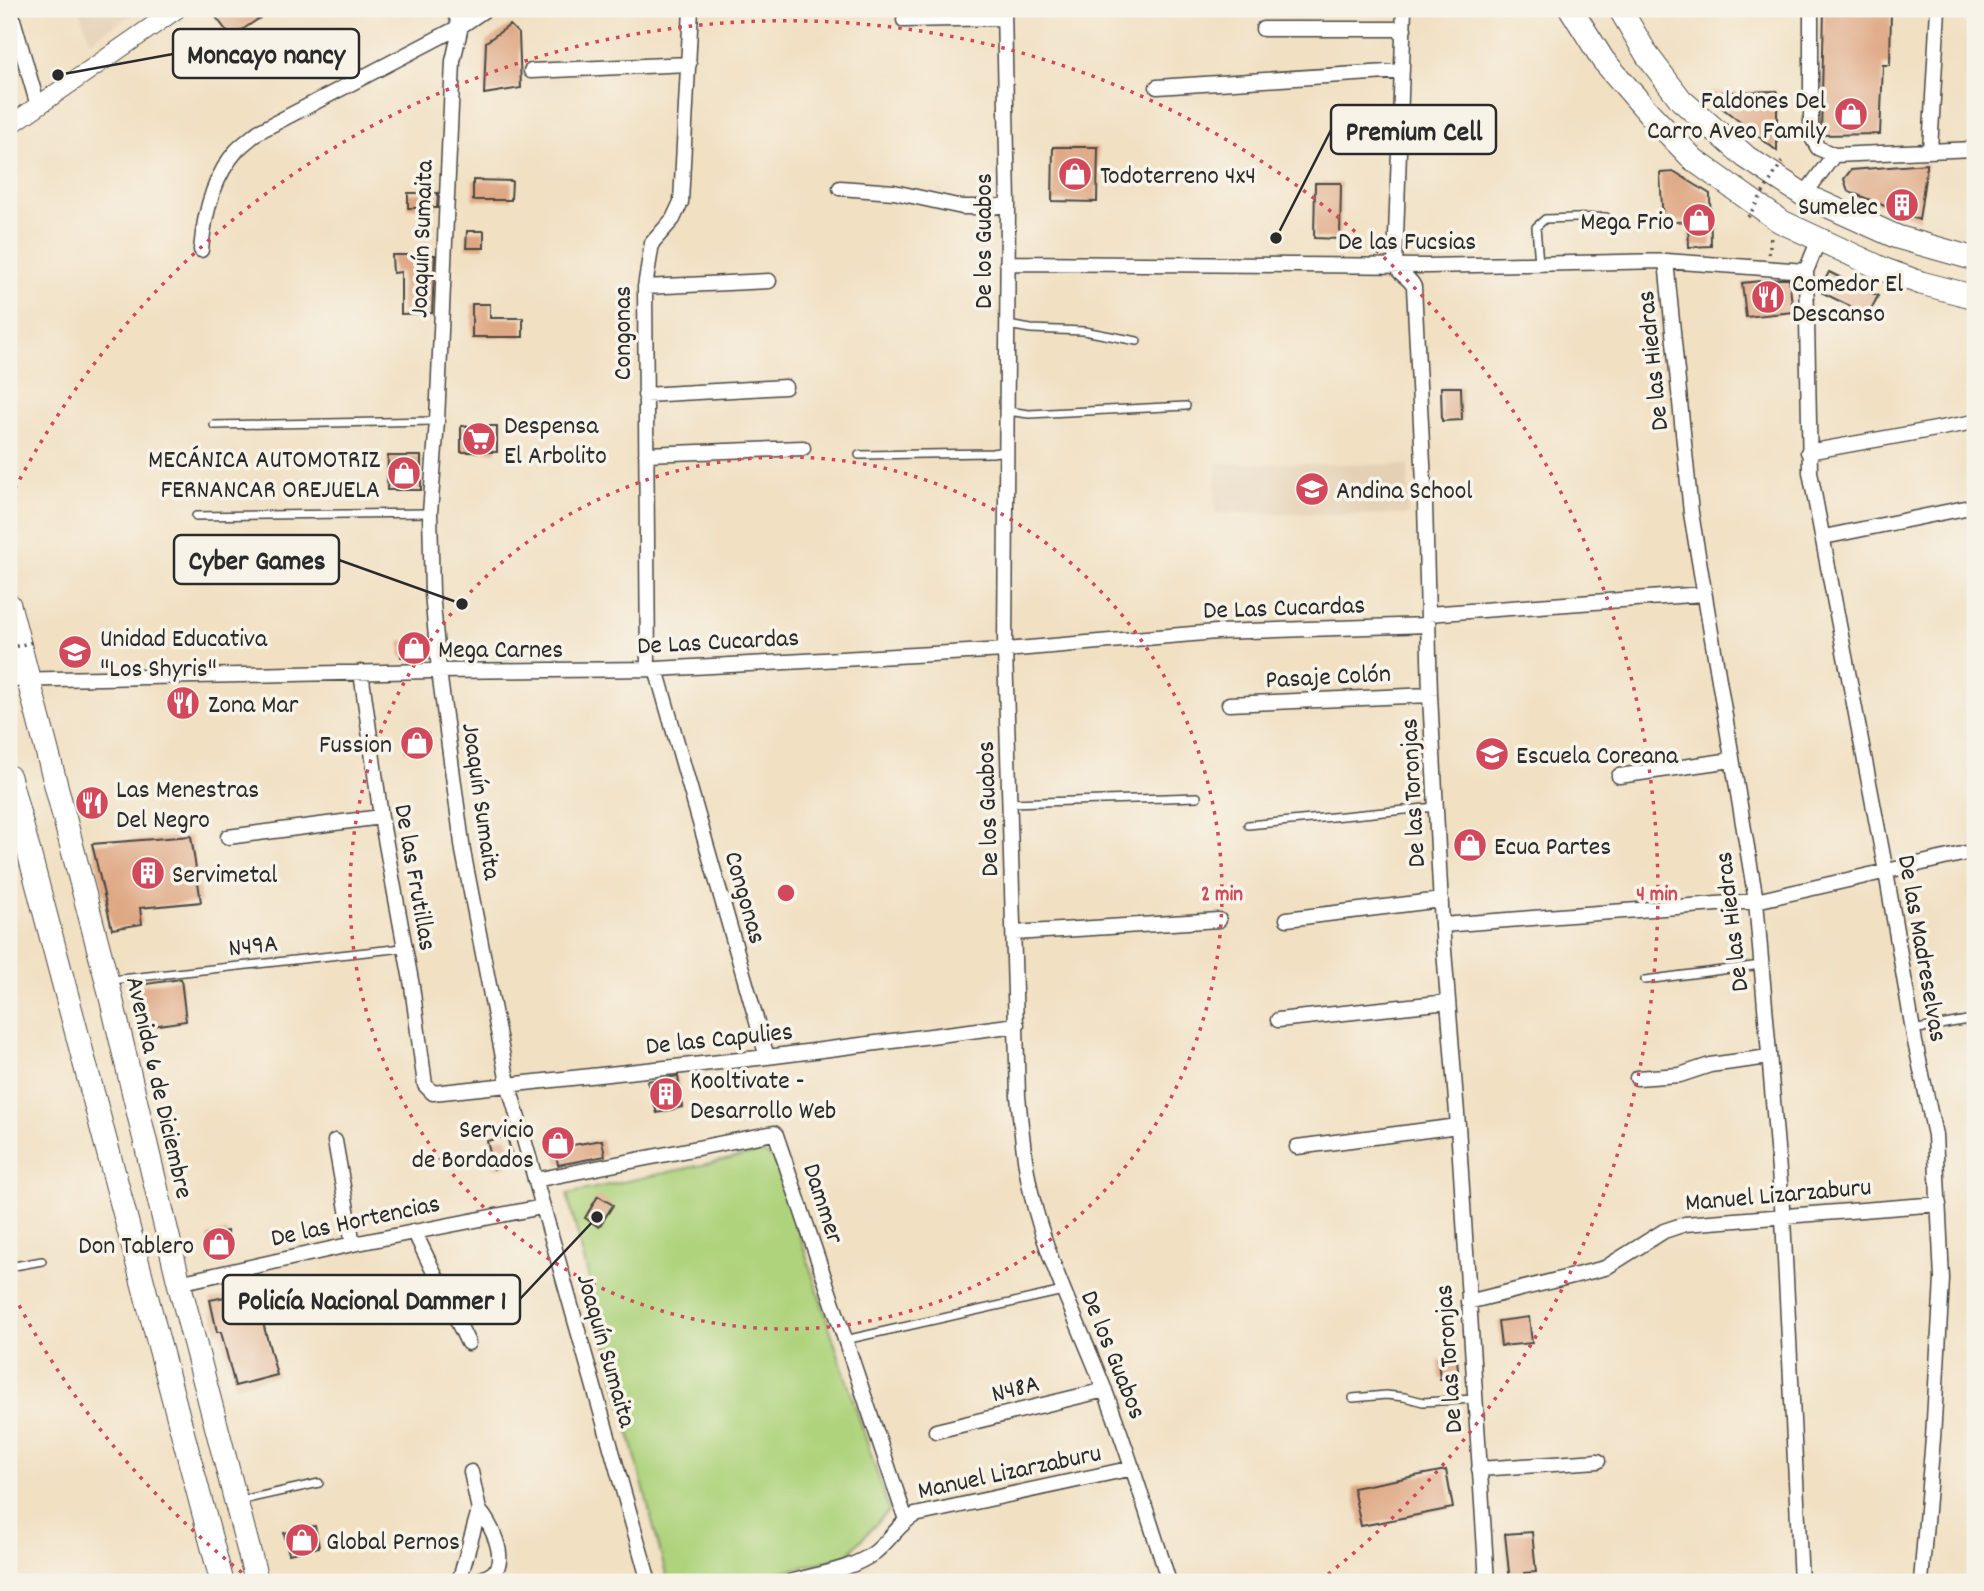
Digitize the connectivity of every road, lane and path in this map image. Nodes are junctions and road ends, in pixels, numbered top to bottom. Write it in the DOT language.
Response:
graph roads {
  1 [pos="10,9"];
  2 [pos="177,9"];
  3 [pos="453,9"];
  4 [pos="486,9"];
  5 [pos="691,9"];
  6 [pos="1404,9"];
  7 [pos="1571,9"];
  8 [pos="1620,9"];
  9 [pos="1811,9"];
  10 [pos="1938,9"];
  11 [pos="1004,13"];
  12 [pos="904,20"];
  13 [pos="461,26"];
  14 [pos="1264,29"];
  15 [pos="1404,29"];
  16 [pos="689,64"];
  17 [pos="530,71"];
  18 [pos="1402,71"];
  19 [pos="1157,87"];
  20 [pos="38,106"];
  21 [pos="9,126"];
  22 [pos="1975,149"];
  23 [pos="1930,150"];
  24 [pos="1834,155"];
  25 [pos="1782,162"];
  26 [pos="840,188"];
  27 [pos="1804,195"];
  28 [pos="1008,205"];
  29 [pos="1606,217"];
  30 [pos="1756,223"];
  31 [pos="1771,235"];
  32 [pos="1819,239"];
  33 [pos="201,250"];
  34 [pos="1975,259"];
  35 [pos="1665,261"];
  36 [pos="1007,264"];
  37 [pos="1539,264"];
  38 [pos="1395,265"];
  39 [pos="1768,267"];
  40 [pos="1806,271"];
  41 [pos="769,281"];
  42 [pos="645,287"];
  43 [pos="1975,297"];
  44 [pos="1007,326"];
  45 [pos="1137,341"];
  46 [pos="785,387"];
  47 [pos="645,395"];
  48 [pos="1186,406"];
  49 [pos="1007,411"];
  50 [pos="437,421"];
  51 [pos="1975,422"];
  52 [pos="214,425"];
  53 [pos="803,448"];
  54 [pos="1006,451"];
  55 [pos="1808,452"];
  56 [pos="646,454"];
  57 [pos="859,456"];
  58 [pos="1975,506"];
  59 [pos="430,513"];
  60 [pos="196,516"];
  61 [pos="1824,537"];
  62 [pos="1704,594"];
  63 [pos="9,605"];
  64 [pos="1428,619"];
  65 [pos="33,642"];
  66 [pos="9,648"];
  67 [pos="1005,650"];
  68 [pos="652,669"];
  69 [pos="439,671"];
  70 [pos="361,672"];
  71 [pos="18,680"];
  72 [pos="1430,695"];
  73 [pos="1229,704"];
  74 [pos="1732,760"];
  75 [pos="1619,776"];
  76 [pos="9,777"];
  77 [pos="1197,797"];
  78 [pos="1010,803"];
  79 [pos="1436,807"];
  80 [pos="381,817"];
  81 [pos="1248,825"];
  82 [pos="228,837"];
  83 [pos="1975,851"];
  84 [pos="1886,872"];
  85 [pos="1441,900"];
  86 [pos="1756,901"];
  87 [pos="1287,919"];
  88 [pos="1219,920"];
  89 [pos="1442,925"];
  90 [pos="1014,933"];
  91 [pos="403,948"];
  92 [pos="1761,965"];
  93 [pos="1645,980"];
  94 [pos="107,981"];
  95 [pos="1448,1002"];
  96 [pos="1975,1016"];
  97 [pos="1278,1020"];
  98 [pos="1017,1025"];
  99 [pos="1913,1030"];
  100 [pos="767,1057"];
  101 [pos="1769,1057"];
  102 [pos="1637,1077"];
  103 [pos="508,1083"];
  104 [pos="428,1090"];
  105 [pos="1458,1126"];
  106 [pos="335,1141"];
  107 [pos="1297,1147"];
  108 [pos="535,1180"];
  109 [pos="1939,1204"];
  110 [pos="542,1207"];
  111 [pos="1783,1218"];
  112 [pos="414,1231"];
  113 [pos="354,1244"];
  114 [pos="42,1261"];
  115 [pos="9,1267"];
  116 [pos="179,1283"];
  117 [pos="1064,1291"];
  118 [pos="1468,1302"];
  119 [pos="845,1340"];
  120 [pos="468,1343"];
  121 [pos="1105,1390"];
  122 [pos="1353,1398"];
  123 [pos="1474,1399"];
  124 [pos="936,1431"];
  125 [pos="1598,1461"];
  126 [pos="1133,1468"];
  127 [pos="1479,1469"];
  128 [pos="471,1472"];
  129 [pos="319,1483"];
  130 [pos="236,1501"];
  131 [pos="479,1510"];
  132 [pos="906,1520"];
  133 [pos="222,1582"];
  134 [pos="257,1582"];
  135 [pos="459,1582"];
  136 [pos="471,1582"];
  137 [pos="649,1582"];
  138 [pos="790,1582"];
  139 [pos="1169,1582"];
  140 [pos="1487,1582"];
  141 [pos="1801,1582"];
  142 [pos="1921,1582"];
  1 -- 20 [label="street"];
  2 -- 20 [label="street"];
  3 -- 13 [label="street"];
  4 -- 13 [label="street"];
  5 -- 16 [label="street, Congonas"];
  6 -- 15 [label="street"];
  7 -- 32 [label="main road"];
  8 -- 27 [label="main road"];
  9 -- 24 [label="street"];
  10 -- 23 [label="street"];
  11 -- 12 [label="street"];
  11 -- 28 [label="street, De los Guabos"];
  13 -- 33 [label="street"];
  13 -- 50 [label="street, Joaquín Sumaita"];
  14 -- 15 [label="street"];
  15 -- 18 [label="street"];
  16 -- 17 [label="street"];
  16 -- 42 [label="street, Congonas"];
  18 -- 19 [label="street"];
  18 -- 38 [label="street"];
  20 -- 21 [label="street"];
  22 -- 23 [label="street"];
  23 -- 24 [label="street"];
  24 -- 27 [label="street"];
  25 -- 30 [label="path, bridge"];
  26 -- 28 [label="street"];
  27 -- 34 [label="main road"];
  28 -- 36 [label="street, De los Guabos"];
  29 -- 37 [label="lane"];
  31 -- 39 [label="path"];
  32 -- 40 [label="street"];
  32 -- 43 [label="main road"];
  35 -- 37 [label="street, De las Fucsias"];
  35 -- 39 [label="street, De las Fucsias"];
  35 -- 62 [label="street, De las Hiedras"];
  36 -- 38 [label="street, De las Fucsias"];
  36 -- 44 [label="street, De los Guabos"];
  37 -- 38 [label="street, De las Fucsias"];
  38 -- 64 [label="street, De las Toronjas"];
  39 -- 40 [label="street, De las Fucsias"];
  40 -- 55 [label="street, De las Madreselvas"];
  41 -- 42 [label="street"];
  42 -- 47 [label="street, Congonas"];
  44 -- 45 [label="lane"];
  44 -- 49 [label="street, De los Guabos"];
  46 -- 47 [label="street"];
  47 -- 56 [label="street, Congonas"];
  48 -- 49 [label="lane"];
  49 -- 54 [label="street, De los Guabos"];
  50 -- 52 [label="lane"];
  50 -- 59 [label="street, Joaquín Sumaita"];
  51 -- 55 [label="street"];
  53 -- 56 [label="street"];
  54 -- 57 [label="lane"];
  54 -- 67 [label="street, De los Guabos"];
  55 -- 61 [label="street, De las Madreselvas"];
  56 -- 68 [label="street, Congonas"];
  58 -- 61 [label="street"];
  59 -- 60 [label="lane"];
  59 -- 69 [label="street, Joaquín Sumaita"];
  61 -- 84 [label="street, De las Madreselvas"];
  62 -- 64 [label="street, De Las Cucardas"];
  62 -- 74 [label="street, De las Hiedras"];
  63 -- 71 [label="main road, Avenida 6 de Diciembre"];
  64 -- 67 [label="street, De Las Cucardas"];
  64 -- 72 [label="street, De las Toronjas"];
  65 -- 66 [label="path, bridge"];
  67 -- 68 [label="street, De Las Cucardas"];
  67 -- 78 [label="street, De los Guabos"];
  68 -- 69 [label="street, De Las Cucardas"];
  68 -- 100 [label="street, Congonas"];
  69 -- 70 [label="street, De Las Cucardas"];
  69 -- 103 [label="street, Joaquín Sumaita"];
  70 -- 71 [label="street, De Las Cucardas"];
  70 -- 80 [label="street, De las Frutillas"];
  71 -- 94 [label="main road, Avenida 6 de Diciembre"];
  72 -- 73 [label="street, Pasaje Colón"];
  72 -- 79 [label="street, De las Toronjas"];
  74 -- 75 [label="street"];
  74 -- 86 [label="street, De las Hiedras"];
  76 -- 133 [label="main road"];
  77 -- 78 [label="lane"];
  78 -- 90 [label="street, De los Guabos"];
  79 -- 81 [label="lane"];
  79 -- 85 [label="street, De las Toronjas"];
  80 -- 82 [label="street"];
  80 -- 91 [label="street, De las Frutillas"];
  83 -- 84 [label="street"];
  84 -- 86 [label="street"];
  84 -- 99 [label="street, De las Madreselvas"];
  85 -- 87 [label="street"];
  85 -- 89 [label="street, De las Toronjas"];
  86 -- 89 [label="street"];
  86 -- 92 [label="street, De las Hiedras"];
  88 -- 90 [label="street"];
  89 -- 95 [label="street, De las Toronjas"];
  90 -- 98 [label="street, De los Guabos"];
  91 -- 94 [label="lane, N49A"];
  91 -- 104 [label="street, De las Frutillas"];
  92 -- 93 [label="lane"];
  92 -- 101 [label="street, De las Hiedras"];
  94 -- 116 [label="main road, Avenida 6 de Diciembre"];
  95 -- 97 [label="street"];
  95 -- 105 [label="street, De las Toronjas"];
  96 -- 99 [label="lane"];
  98 -- 100 [label="street, De las Capulies"];
  98 -- 117 [label="street, De los Guabos"];
  99 -- 109 [label="street, De las Madreselvas"];
  100 -- 103 [label="street, De las Capulies"];
  101 -- 102 [label="street"];
  101 -- 111 [label="street, De las Hiedras"];
  103 -- 104 [label="street, De las Capulies"];
  103 -- 108 [label="street, Joaquín Sumaita"];
  105 -- 107 [label="street"];
  105 -- 118 [label="street, De las Toronjas"];
  106 -- 113 [label="street"];
  108 -- 110 [label="street, Joaquín Sumaita"];
  108 -- 119 [label="street, Dammer"];
  109 -- 111 [label="street, Manuel Lizarzaburu"];
  109 -- 142 [label="street, De las Madreselvas"];
  110 -- 112 [label="street, De las Hortencias"];
  110 -- 137 [label="street, Joaquín Sumaita"];
  111 -- 118 [label="street, Manuel Lizarzaburu"];
  111 -- 141 [label="street, De las Hiedras"];
  112 -- 113 [label="street, De las Hortencias"];
  112 -- 120 [label="street"];
  113 -- 116 [label="street, De las Hortencias"];
  114 -- 115 [label="lane"];
  116 -- 130 [label="main road, Avenida 6 de Diciembre"];
  117 -- 119 [label="lane"];
  117 -- 121 [label="street, De los Guabos"];
  118 -- 123 [label="street, De las Toronjas"];
  119 -- 132 [label="street, Dammer"];
  121 -- 124 [label="street, N48A"];
  121 -- 126 [label="street, De los Guabos"];
  122 -- 123 [label="lane"];
  123 -- 127 [label="street, De las Toronjas"];
  125 -- 127 [label="street"];
  126 -- 132 [label="street, Manuel Lizarzaburu"];
  126 -- 139 [label="street, De los Guabos"];
  127 -- 140 [label="street, De las Toronjas"];
  128 -- 131 [label="street"];
  129 -- 130 [label="lane"];
  130 -- 134 [label="main road, Avenida 6 de Diciembre"];
  131 -- 135 [label="street"];
  131 -- 136 [label="street"];
  132 -- 138 [label="street, Manuel Lizarzaburu"];
}
